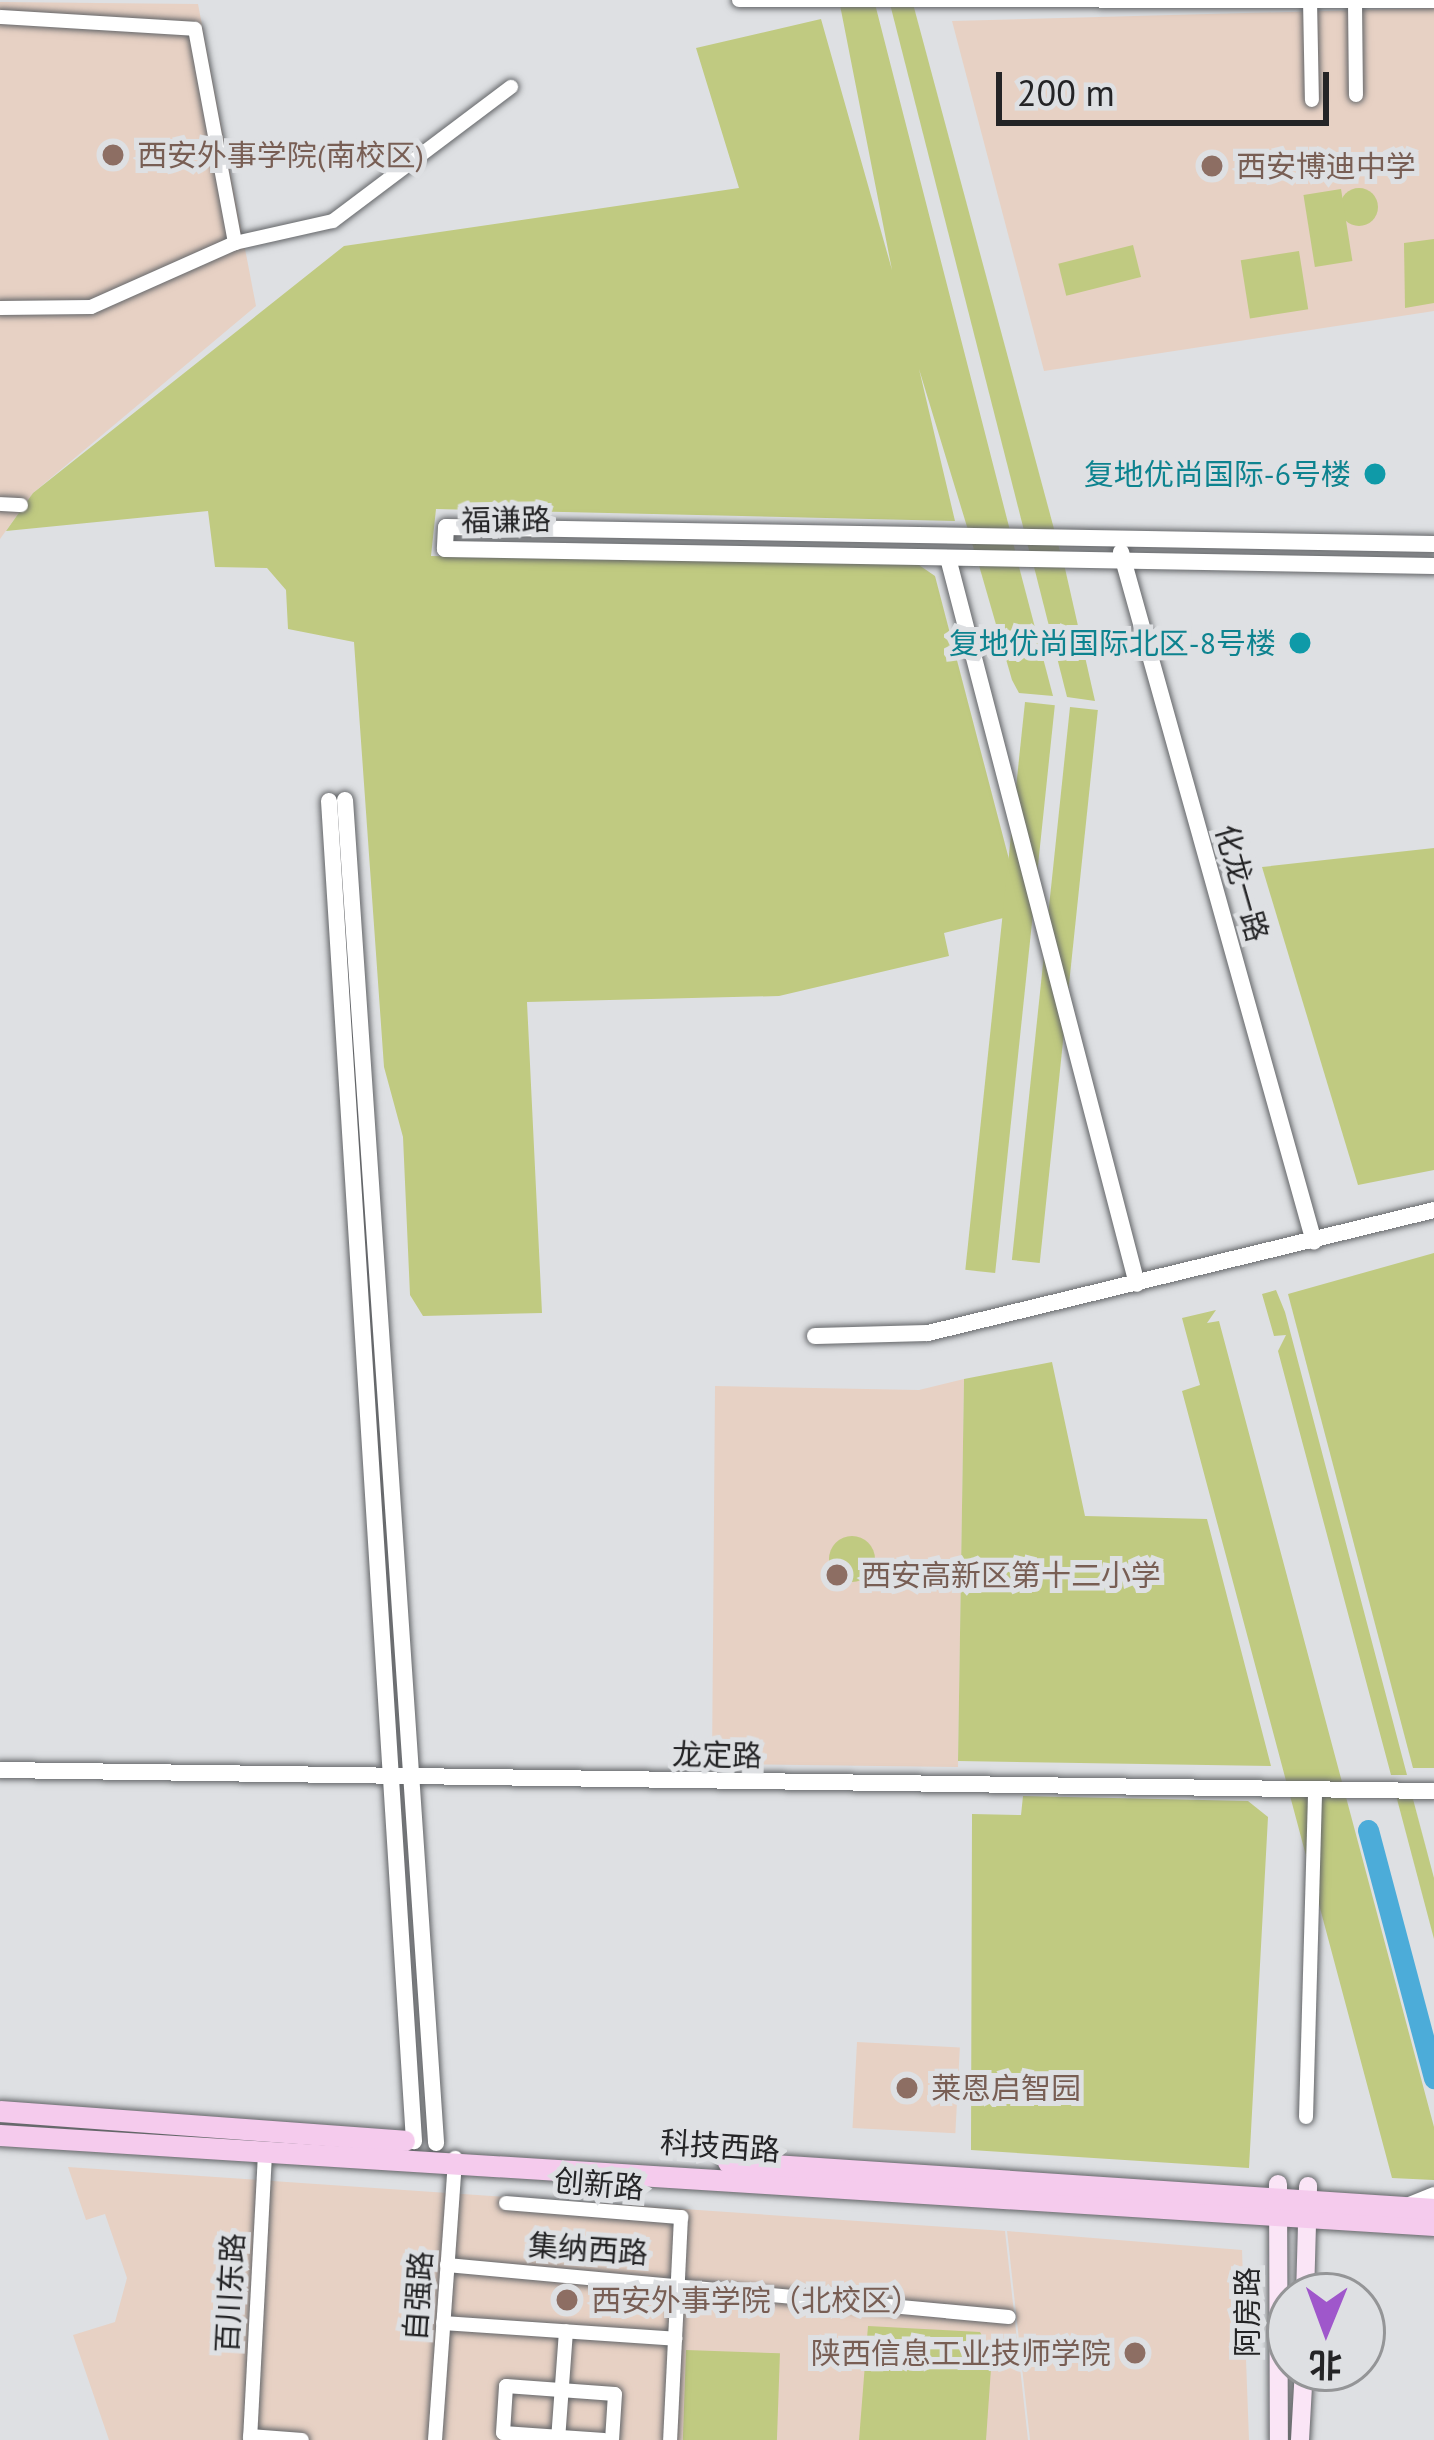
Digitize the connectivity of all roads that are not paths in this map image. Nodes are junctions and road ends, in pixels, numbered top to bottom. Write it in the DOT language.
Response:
graph roads {
  1 [pos="739,0"];
  2 [pos="1310,1"];
  3 [pos="1354,2"];
  4 [pos="1434,2"];
  5 [pos="0,17"];
  6 [pos="511,88"];
  7 [pos="1356,95"];
  8 [pos="1312,100"];
  9 [pos="235,243"];
  10 [pos="0,308"];
  11 [pos="0,504"];
  12 [pos="21,505"];
  13 [pos="1117,539"];
  14 [pos="1434,544"];
  15 [pos="949,558"];
  16 [pos="1124,561"];
  17 [pos="1434,566"];
  18 [pos="337,801"];
  19 [pos="1434,1210"];
  20 [pos="1314,1242"];
  21 [pos="1137,1284"];
  22 [pos="815,1336"];
  23 [pos="0,1770"];
  24 [pos="402,1778"];
  25 [pos="1315,1790"];
  26 [pos="1434,1791"];
  27 [pos="0,2111"];
  28 [pos="1306,2117"];
  29 [pos="0,2135"];
  30 [pos="435,2147"];
  31 [pos="265,2149"];
  32 [pos="1434,2194"];
  33 [pos="1278,2198"];
  34 [pos="1307,2200"];
  35 [pos="506,2203"];
  36 [pos="1405,2206"];
  37 [pos="1433,2224"];
  38 [pos="447,2266"];
  39 [pos="1306,2272"];
  40 [pos="678,2282"];
  41 [pos="1009,2318"];
  42 [pos="443,2323"];
  43 [pos="566,2331"];
  44 [pos="675,2339"];
  45 [pos="562,2390"];
  46 [pos="1303,2392"];
  47 [pos="250,2438"];
  48 [pos="558,2438"];
  49 [pos="302,2440"];
  50 [pos="435,2440"];
  51 [pos="608,2440"];
  52 [pos="670,2440"];
  53 [pos="1279,2440"];
  54 [pos="1300,2440"];
  1 -- 2 [label="street"];
  2 -- 3 [label="street"];
  2 -- 8 [label="street"];
  3 -- 4 [label="street"];
  3 -- 7 [label="street"];
  5 -- 9 [label="street"];
  6 -- 9 [label="street"];
  9 -- 10 [label="street"];
  11 -- 12 [label="street"];
  13 -- 14 [label="street, 福谦路"];
  13 -- 15 [label="street, 福谦路"];
  13 -- 16 [label="street, 化龙一路"];
  15 -- 16 [label="street, 福谦路"];
  15 -- 21 [label="street"];
  16 -- 17 [label="street, 福谦路"];
  16 -- 20 [label="street, 化龙一路"];
  18 -- 24 [label="street"];
  19 -- 20 [label="street"];
  20 -- 21 [label="street"];
  21 -- 22 [label="street"];
  23 -- 24 [label="street, 龙定路"];
  24 -- 25 [label="street, 龙定路"];
  24 -- 30 [label="street"];
  25 -- 26 [label="street, 龙定路"];
  25 -- 28 [label="street"];
  27 -- 30 [label="main road, 科技西路"];
  29 -- 31 [label="main road, 科技西路"];
  30 -- 31 [label="main road, 科技西路"];
  30 -- 33 [label="main road, 科技西路"];
  30 -- 38 [label="street, 自强路"];
  31 -- 47 [label="street, 百川东路"];
  32 -- 36 [label="street"];
  33 -- 34 [label="main road, 科技西路"];
  33 -- 53 [label="main road, 阿房路"];
  34 -- 36 [label="main road, 科技西路"];
  34 -- 37 [label="main road, 科技西路"];
  34 -- 39 [label="main road, 阿房路"];
  35 -- 40 [label="street, 创新路"];
  36 -- 37 [label="main road, 科技西路"];
  38 -- 40 [label="street, 集纳西路"];
  38 -- 42 [label="street, 自强路"];
  40 -- 41 [label="street, 集纳西路"];
  40 -- 44 [label="street, 创新路"];
  42 -- 43 [label="street"];
  42 -- 50 [label="street, 自强路"];
  43 -- 44 [label="street"];
  43 -- 45 [label="street"];
  44 -- 52 [label="street, 创新路"];
  45 -- 48 [label="street"];
  45 -- 48 [label="street"];
  45 -- 51 [label="street"];
  46 -- 54 [label="main road, 阿房路"];
  47 -- 49 [label="street"];
  48 -- 51 [label="street"];
}
